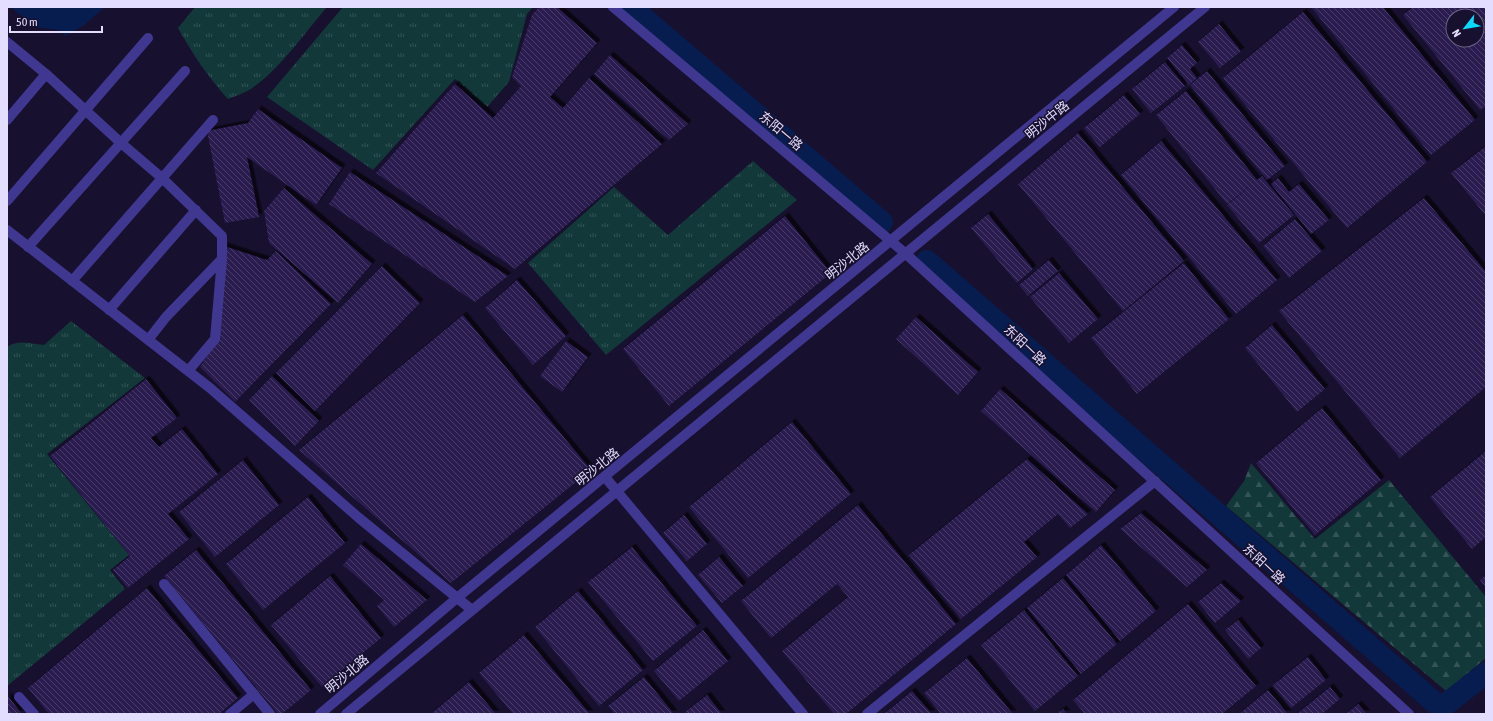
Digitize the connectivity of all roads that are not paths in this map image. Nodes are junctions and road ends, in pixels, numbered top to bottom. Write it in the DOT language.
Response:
graph roads {
  1 [pos="613,7"];
  2 [pos="1174,7"];
  3 [pos="1205,7"];
  4 [pos="148,38"];
  5 [pos="8,47"];
  6 [pos="185,71"];
  7 [pos="46,74"];
  8 [pos="85,111"];
  9 [pos="7,120"];
  10 [pos="212,120"];
  11 [pos="120,144"];
  12 [pos="162,178"];
  13 [pos="7,201"];
  14 [pos="196,210"];
  15 [pos="7,230"];
  16 [pos="892,240"];
  17 [pos="28,247"];
  18 [pos="905,252"];
  19 [pos="222,259"];
  20 [pos="72,281"];
  21 [pos="109,310"];
  22 [pos="148,340"];
  23 [pos="188,371"];
  24 [pos="605,477"];
  25 [pos="1155,481"];
  26 [pos="617,491"];
  27 [pos="164,584"];
  28 [pos="457,598"];
  29 [pos="472,610"];
  30 [pos="254,694"];
  31 [pos="20,697"];
  32 [pos="34,714"];
  33 [pos="230,714"];
  34 [pos="270,714"];
  35 [pos="320,714"];
  36 [pos="346,714"];
  37 [pos="803,714"];
  38 [pos="868,714"];
  39 [pos="1409,714"];
  1 -- 16 [label="street, 东阳一路"];
  2 -- 16 [label="street, 明沙中路"];
  3 -- 18 [label="street, 明沙中路"];
  4 -- 8 [label="street"];
  5 -- 7 [label="street"];
  6 -- 11 [label="street"];
  7 -- 8 [label="street"];
  7 -- 9 [label="street"];
  8 -- 11 [label="street"];
  8 -- 13 [label="street"];
  10 -- 12 [label="street"];
  11 -- 12 [label="street"];
  11 -- 17 [label="street"];
  12 -- 14 [label="street"];
  12 -- 20 [label="street"];
  14 -- 19 [label="street"];
  14 -- 21 [label="street"];
  15 -- 17 [label="street"];
  16 -- 18 [label="street, 东阳一路"];
  16 -- 24 [label="street, 明沙北路"];
  17 -- 20 [label="street"];
  18 -- 25 [label="street, 东阳一路"];
  18 -- 26 [label="street"];
  19 -- 22 [label="street"];
  19 -- 23 [label="street"];
  20 -- 21 [label="street"];
  21 -- 22 [label="street"];
  22 -- 23 [label="street"];
  23 -- 28 [label="street"];
  24 -- 26 [label="street"];
  24 -- 28 [label="street, 明沙北路"];
  25 -- 38 [label="street"];
  25 -- 39 [label="street, 东阳一路"];
  26 -- 29 [label="street"];
  26 -- 37 [label="street"];
  27 -- 30 [label="street"];
  28 -- 29 [label="street"];
  28 -- 35 [label="street, 明沙北路"];
  29 -- 36 [label="street"];
  30 -- 33 [label="street"];
  30 -- 34 [label="street"];
  31 -- 32 [label="street"];
}
